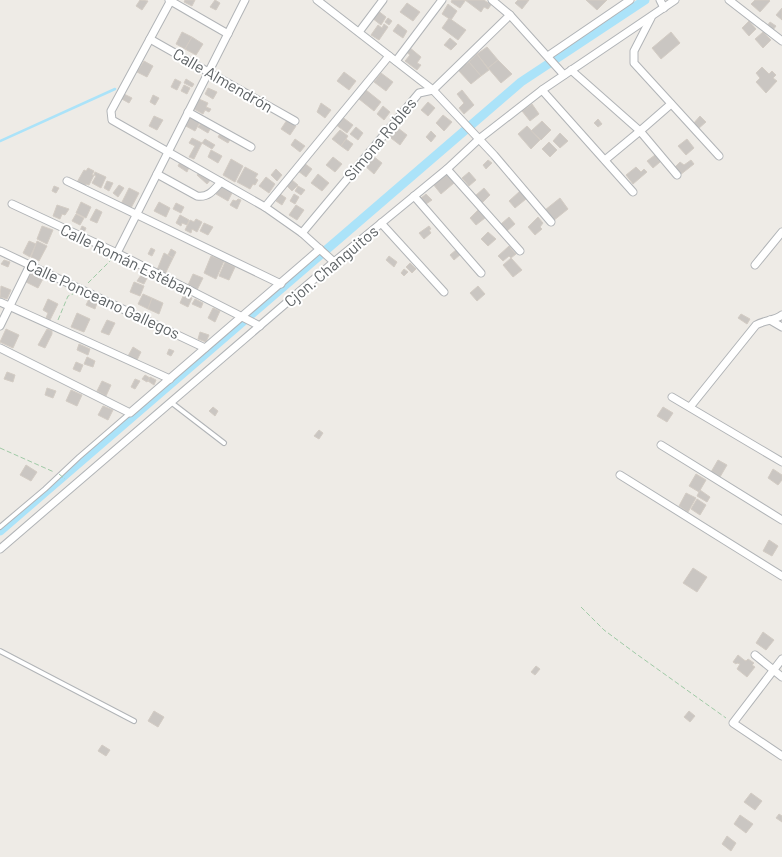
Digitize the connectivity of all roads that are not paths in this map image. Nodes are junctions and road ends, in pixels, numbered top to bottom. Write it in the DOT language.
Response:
graph roads {
  1 [pos="170,0"];
  2 [pos="245,0"];
  3 [pos="383,0"];
  4 [pos="442,0"];
  5 [pos="630,0"];
  6 [pos="660,0"];
  7 [pos="675,0"];
  8 [pos="729,0"];
  9 [pos="322,1"];
  10 [pos="496,1"];
  11 [pos="664,8"];
  12 [pos="510,15"];
  13 [pos="652,16"];
  14 [pos="359,32"];
  15 [pos="228,34"];
  16 [pos="150,39"];
  17 [pos="782,41"];
  18 [pos="389,56"];
  19 [pos="549,57"];
  20 [pos="396,62"];
  21 [pos="571,70"];
  22 [pos="209,71"];
  23 [pos="562,72"];
  24 [pos="433,90"];
  25 [pos="542,90"];
  26 [pos="671,104"];
  27 [pos="188,112"];
  28 [pos="296,122"];
  29 [pos="640,131"];
  30 [pos="479,139"];
  31 [pos="251,147"];
  32 [pos="168,152"];
  33 [pos="719,156"];
  34 [pos="605,160"];
  35 [pos="447,168"];
  36 [pos="157,174"];
  37 [pos="678,175"];
  38 [pos="67,181"];
  39 [pos="221,182"];
  40 [pos="633,192"];
  41 [pos="414,196"];
  42 [pos="12,204"];
  43 [pos="265,207"];
  44 [pos="136,214"];
  45 [pos="551,222"];
  46 [pos="381,223"];
  47 [pos="782,232"];
  48 [pos="302,234"];
  49 [pos="322,250"];
  50 [pos="0,251"];
  51 [pos="520,252"];
  52 [pos="117,253"];
  53 [pos="332,260"];
  54 [pos="30,265"];
  55 [pos="755,265"];
  56 [pos="481,273"];
  57 [pos="281,284"];
  58 [pos="444,292"];
  59 [pos="0,302"];
  60 [pos="10,307"];
  61 [pos="782,315"];
  62 [pos="244,318"];
  63 [pos="770,320"];
  64 [pos="257,325"];
  65 [pos="0,326"];
  66 [pos="782,327"];
  67 [pos="0,348"];
  68 [pos="205,348"];
  69 [pos="170,379"];
  70 [pos="672,397"];
  71 [pos="172,403"];
  72 [pos="690,407"];
  73 [pos="130,413"];
  74 [pos="224,443"];
  75 [pos="661,445"];
  76 [pos="782,462"];
  77 [pos="620,476"];
  78 [pos="782,520"];
  79 [pos="0,527"];
  80 [pos="0,549"];
  81 [pos="782,576"];
  82 [pos="0,651"];
  83 [pos="755,655"];
  84 [pos="782,659"];
  85 [pos="774,671"];
  86 [pos="782,677"];
  87 [pos="134,721"];
  88 [pos="782,756"];
  1 -- 15 [label="street"];
  1 -- 16 [label="street"];
  2 -- 15 [label="street"];
  3 -- 14 [label="street"];
  4 -- 20 [label="street"];
  5 -- 19 [label="street"];
  6 -- 11 [label="street"];
  7 -- 11 [label="street, Cjon. Changuitos"];
  8 -- 17 [label="street"];
  9 -- 14 [label="street"];
  10 -- 12 [label="street"];
  11 -- 13 [label="street, Cjon. Changuitos"];
  12 -- 19 [label="street"];
  12 -- 24 [label="street, Simona Robles"];
  13 -- 21 [label="street, Cjon. Changuitos"];
  13 -- 26 [label="street"];
  14 -- 18 [label="street"];
  15 -- 22 [label="street"];
  16 -- 22 [label="street, Calle Almendrón"];
  16 -- 32 [label="street"];
  18 -- 20 [label="street"];
  18 -- 43 [label="street"];
  19 -- 23 [label="street"];
  20 -- 24 [label="street"];
  21 -- 23 [label="street, Cjon. Changuitos"];
  21 -- 29 [label="street"];
  22 -- 27 [label="street"];
  22 -- 28 [label="street, Calle Almendrón"];
  23 -- 25 [label="street, Cjon. Changuitos"];
  24 -- 30 [label="street"];
  24 -- 48 [label="street, Simona Robles"];
  25 -- 30 [label="street, Cjon. Changuitos"];
  25 -- 34 [label="street"];
  26 -- 29 [label="street"];
  26 -- 33 [label="street"];
  27 -- 31 [label="street"];
  27 -- 32 [label="street"];
  29 -- 34 [label="street"];
  29 -- 37 [label="street"];
  30 -- 35 [label="street, Cjon. Changuitos"];
  30 -- 45 [label="street"];
  32 -- 36 [label="street"];
  32 -- 39 [label="street"];
  34 -- 40 [label="street"];
  35 -- 41 [label="street, Cjon. Changuitos"];
  35 -- 51 [label="street"];
  36 -- 39 [label="street"];
  36 -- 44 [label="street"];
  38 -- 44 [label="street"];
  39 -- 43 [label="street"];
  41 -- 46 [label="street, Cjon. Changuitos"];
  41 -- 56 [label="street"];
  42 -- 52 [label="street, Calle Román Estéban"];
  43 -- 48 [label="street"];
  44 -- 52 [label="street"];
  44 -- 57 [label="street"];
  46 -- 53 [label="street, Cjon. Changuitos"];
  46 -- 58 [label="street"];
  47 -- 55 [label="street"];
  48 -- 49 [label="street"];
  49 -- 53 [label="street"];
  49 -- 57 [label="street"];
  50 -- 54 [label="street, Calle Ponceano Gallegos"];
  52 -- 62 [label="street, Calle Román Estéban"];
  53 -- 64 [label="street, Cjon. Changuitos"];
  54 -- 60 [label="street"];
  54 -- 68 [label="street, Calle Ponceano Gallegos"];
  57 -- 62 [label="street"];
  59 -- 60 [label="street"];
  60 -- 65 [label="street"];
  60 -- 69 [label="street"];
  61 -- 63 [label="street"];
  62 -- 64 [label="street, Calle Román Estéban"];
  62 -- 68 [label="street"];
  63 -- 66 [label="street"];
  63 -- 72 [label="street"];
  64 -- 71 [label="street, Cjon. Changuitos"];
  67 -- 73 [label="street"];
  68 -- 69 [label="street"];
  69 -- 73 [label="street"];
  70 -- 72 [label="street"];
  71 -- 74 [label="lane"];
  71 -- 80 [label="street, Cjon. Changuitos"];
  72 -- 76 [label="street"];
  73 -- 79 [label="lane"];
  75 -- 78 [label="street"];
  77 -- 81 [label="street"];
  82 -- 87 [label="lane"];
  83 -- 85 [label="street"];
  84 -- 85 [label="street"];
  85 -- 86 [label="street"];
  85 -- 88 [label="street"];
}
